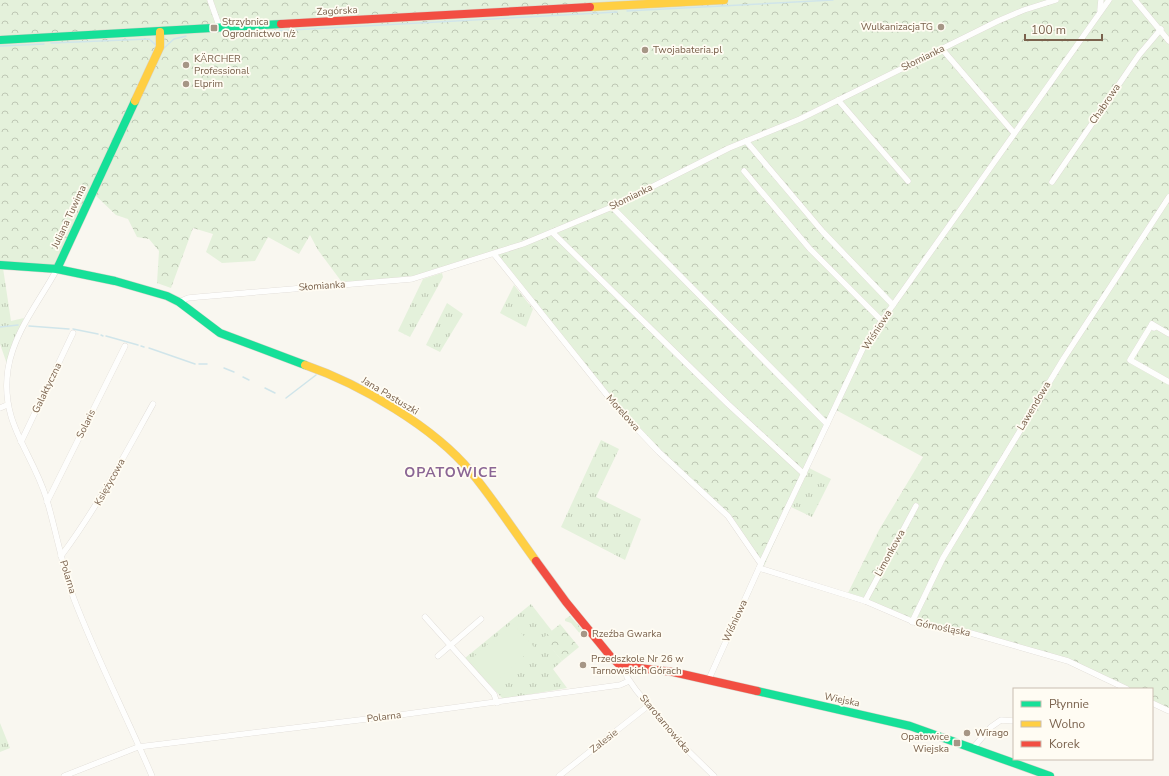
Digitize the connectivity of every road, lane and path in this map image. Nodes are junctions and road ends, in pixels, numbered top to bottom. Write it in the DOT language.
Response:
graph roads {
  1 [pos="210,0"];
  2 [pos="724,0"];
  3 [pos="1056,0"];
  4 [pos="1101,0"];
  5 [pos="1108,0"];
  6 [pos="1135,0"];
  7 [pos="1100,11"];
  8 [pos="220,28"];
  9 [pos="1161,29"];
  10 [pos="160,32"];
  11 [pos="0,40"];
  12 [pos="1169,41"];
  13 [pos="942,49"];
  14 [pos="838,100"];
  15 [pos="1014,133"];
  16 [pos="746,141"];
  17 [pos="744,171"];
  18 [pos="908,181"];
  19 [pos="1052,182"];
  20 [pos="1169,197"];
  21 [pos="612,207"];
  22 [pos="553,233"];
  23 [pos="494,254"];
  24 [pos="0,265"];
  25 [pos="56,269"];
  26 [pos="179,302"];
  27 [pos="893,305"];
  28 [pos="882,321"];
  29 [pos="73,333"];
  30 [pos="1169,334"];
  31 [pos="125,346"];
  32 [pos="1169,382"];
  33 [pos="153,404"];
  34 [pos="7,405"];
  35 [pos="0,408"];
  36 [pos="827,424"];
  37 [pos="21,442"];
  38 [pos="804,474"];
  39 [pos="47,502"];
  40 [pos="916,506"];
  41 [pos="62,556"];
  42 [pos="760,566"];
  43 [pos="865,600"];
  44 [pos="425,617"];
  45 [pos="481,619"];
  46 [pos="912,622"];
  47 [pos="451,646"];
  48 [pos="438,656"];
  49 [pos="625,667"];
  50 [pos="708,680"];
  51 [pos="629,681"];
  52 [pos="1125,688"];
  53 [pos="497,702"];
  54 [pos="649,705"];
  55 [pos="1153,706"];
  56 [pos="1169,711"];
  57 [pos="1013,721"];
  58 [pos="138,746"];
  59 [pos="973,748"];
  60 [pos="64,776"];
  61 [pos="152,776"];
  62 [pos="559,776"];
  63 [pos="714,776"];
  64 [pos="1050,776"];
  1 -- 8 [label="street"];
  2 -- 8 [label="main road, Zagórska"];
  3 -- 13 [label="street, Słomianka"];
  4 -- 7 [label="street, Wiśniowa"];
  5 -- 7 [label="street, Wiśniowa"];
  6 -- 9 [label="street"];
  7 -- 15 [label="street, Wiśniowa"];
  8 -- 10 [label="main road, Zagórska"];
  9 -- 12 [label="street"];
  9 -- 19 [label="street, Chabrowa"];
  10 -- 11 [label="main road, Zagórska"];
  10 -- 25 [label="main road, Juliana Tuwima"];
  13 -- 14 [label="street, Słomianka"];
  13 -- 15 [label="street"];
  14 -- 16 [label="street, Słomianka"];
  14 -- 18 [label="street"];
  15 -- 27 [label="street, Wiśniowa"];
  16 -- 21 [label="street, Słomianka"];
  16 -- 27 [label="street"];
  17 -- 28 [label="street"];
  20 -- 46 [label="street, Lawendowa"];
  21 -- 22 [label="street, Słomianka"];
  21 -- 36 [label="street"];
  22 -- 23 [label="street, Słomianka"];
  22 -- 38 [label="street"];
  23 -- 26 [label="street, Słomianka"];
  23 -- 42 [label="street, Morelowa"];
  24 -- 25 [label="main road, Jana Pastuszki"];
  25 -- 26 [label="main road, Jana Pastuszki"];
  25 -- 34 [label="street, Juliana Tuwima"];
  26 -- 49 [label="main road, Jana Pastuszki"];
  27 -- 28 [label="street, Wiśniowa"];
  28 -- 36 [label="street, Wiśniowa"];
  29 -- 37 [label="street, Galaktyczna"];
  30 -- 32 [label="street"];
  31 -- 39 [label="street, Solaris"];
  33 -- 41 [label="street, Księżycowa"];
  34 -- 35 [label="street"];
  34 -- 37 [label="street, Polarna"];
  36 -- 38 [label="street, Wiśniowa"];
  37 -- 39 [label="street, Polarna"];
  38 -- 42 [label="street, Wiśniowa"];
  39 -- 41 [label="street, Polarna"];
  40 -- 43 [label="street, Limonkowa"];
  41 -- 58 [label="street, Polarna"];
  42 -- 43 [label="street, Górnośląska"];
  42 -- 50 [label="street, Wiśniowa"];
  43 -- 46 [label="street, Górnośląska"];
  44 -- 47 [label="street"];
  45 -- 47 [label="street"];
  46 -- 52 [label="street, Górnośląska"];
  47 -- 48 [label="street"];
  47 -- 53 [label="street"];
  49 -- 50 [label="main road, Wiejska"];
  49 -- 51 [label="street, Starotarnowicka"];
  50 -- 59 [label="main road, Wiejska"];
  51 -- 53 [label="street, Polarna"];
  51 -- 54 [label="street, Starotarnowicka"];
  53 -- 58 [label="street, Polarna"];
  54 -- 62 [label="street, Zalesie"];
  54 -- 63 [label="street, Starotarnowicka"];
  55 -- 56 [label="street"];
  57 -- 59 [label="street"];
  58 -- 60 [label="street, Polarna"];
  58 -- 61 [label="street, Polarna"];
  59 -- 64 [label="main road, Wiejska"];
}
